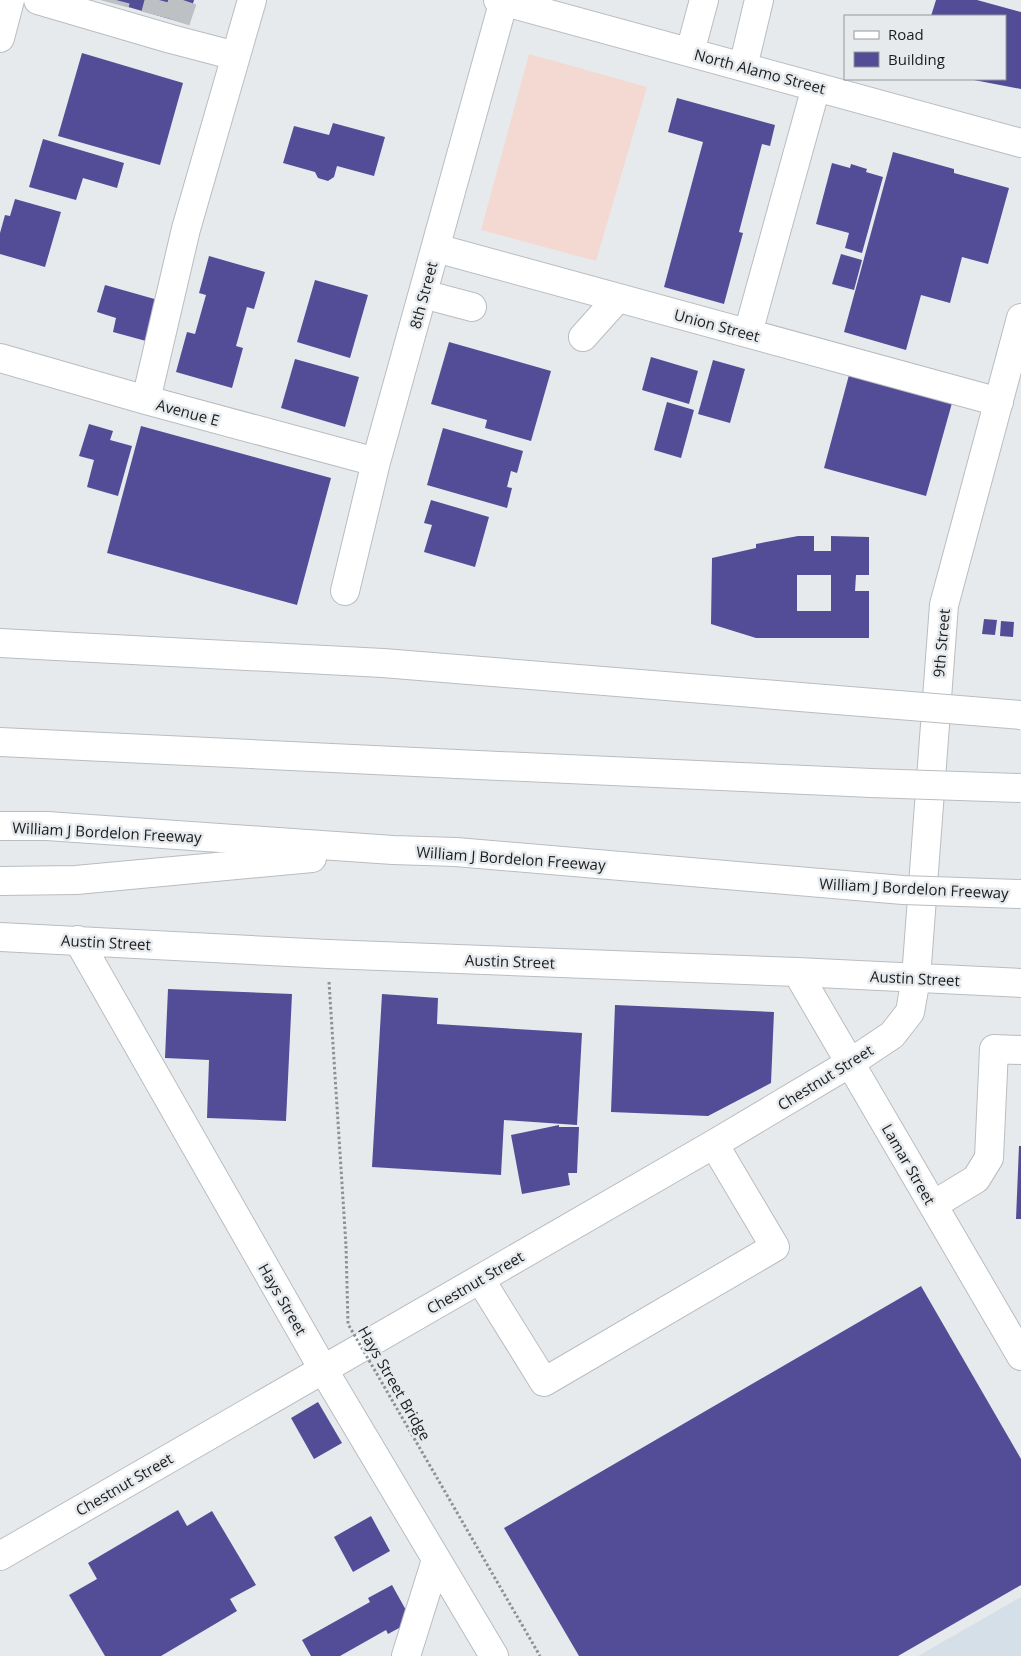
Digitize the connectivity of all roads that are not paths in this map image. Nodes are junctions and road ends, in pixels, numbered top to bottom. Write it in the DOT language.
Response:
graph roads {
  1 [pos="10,0"];
  2 [pos="38,0"];
  3 [pos="252,0"];
  4 [pos="502,0"];
  5 [pos="704,0"];
  6 [pos="759,0"];
  7 [pos="102,10"];
  8 [pos="0,38"];
  9 [pos="690,52"];
  10 [pos="236,56"];
  11 [pos="743,67"];
  12 [pos="816,87"];
  13 [pos="1021,143"];
  14 [pos="436,248"];
  15 [pos="423,294"];
  16 [pos="618,298"];
  17 [pos="472,307"];
  18 [pos="1021,318"];
  19 [pos="748,333"];
  20 [pos="583,337"];
  21 [pos="0,358"];
  22 [pos="146,400"];
  23 [pos="999,402"];
  24 [pos="376,462"];
  25 [pos="345,591"];
  26 [pos="0,632"];
  27 [pos="0,643"];
  28 [pos="27,644"];
  29 [pos="1021,716"];
  30 [pos="0,742"];
  31 [pos="1021,788"];
  32 [pos="0,826"];
  33 [pos="393,850"];
  34 [pos="0,881"];
  35 [pos="1021,894"];
  36 [pos="0,937"];
  37 [pos="78,940"];
  38 [pos="797,972"];
  39 [pos="916,978"];
  40 [pos="1021,982"];
  41 [pos="1021,1050"];
  42 [pos="850,1064"];
  43 [pos="714,1144"];
  44 [pos="933,1205"];
  45 [pos="480,1279"];
  46 [pos="1021,1356"];
  47 [pos="323,1369"];
  48 [pos="0,1556"];
  49 [pos="436,1560"];
  50 [pos="406,1656"];
  51 [pos="494,1656"];
  1 -- 8 [label="main road"];
  2 -- 7 [label="main road"];
  3 -- 10 [label="main road"];
  4 -- 9 [label="main road, North Alamo Street"];
  4 -- 14 [label="main road, 8th Street"];
  5 -- 9 [label="main road"];
  6 -- 11 [label="main road"];
  7 -- 10 [label="main road"];
  9 -- 11 [label="main road, North Alamo Street"];
  10 -- 22 [label="main road"];
  11 -- 12 [label="main road, North Alamo Street"];
  12 -- 13 [label="main road, North Alamo Street"];
  12 -- 19 [label="main road"];
  14 -- 15 [label="main road, 8th Street"];
  14 -- 16 [label="main road, Union Street"];
  15 -- 17 [label="main road"];
  15 -- 24 [label="main road, 8th Street"];
  16 -- 19 [label="main road, Union Street"];
  16 -- 20 [label="main road"];
  18 -- 23 [label="main road, 9th Street"];
  19 -- 23 [label="main road, Union Street"];
  21 -- 22 [label="main road, Avenue E"];
  22 -- 24 [label="main road, Avenue E"];
  23 -- 39 [label="main road, 9th Street"];
  24 -- 25 [label="main road, 8th Street"];
  26 -- 28 [label="main road"];
  27 -- 28 [label="main road"];
  28 -- 29 [label="main road, bridge"];
  30 -- 31 [label="main road, bridge"];
  32 -- 33 [label="main road, William J Bordelon Freeway"];
  33 -- 34 [label="main road"];
  33 -- 35 [label="main road, William J Bordelon Freeway, bridge"];
  36 -- 37 [label="main road, Austin Street"];
  37 -- 38 [label="main road, Austin Street"];
  37 -- 47 [label="main road, Hays Street"];
  38 -- 39 [label="main road, Austin Street"];
  38 -- 42 [label="main road, Lamar Street"];
  39 -- 40 [label="main road, Austin Street"];
  39 -- 42 [label="main road, Chestnut Street"];
  41 -- 44 [label="main road"];
  42 -- 43 [label="main road, Chestnut Street"];
  42 -- 44 [label="main road, Lamar Street"];
  43 -- 45 [label="main road, Chestnut Street"];
  43 -- 45 [label="main road"];
  44 -- 46 [label="main road, Lamar Street"];
  45 -- 47 [label="main road, Chestnut Street"];
  47 -- 48 [label="main road, Chestnut Street"];
  47 -- 49 [label="main road, Hays Street"];
  49 -- 50 [label="main road"];
  49 -- 51 [label="main road, Hays Street"];
}
